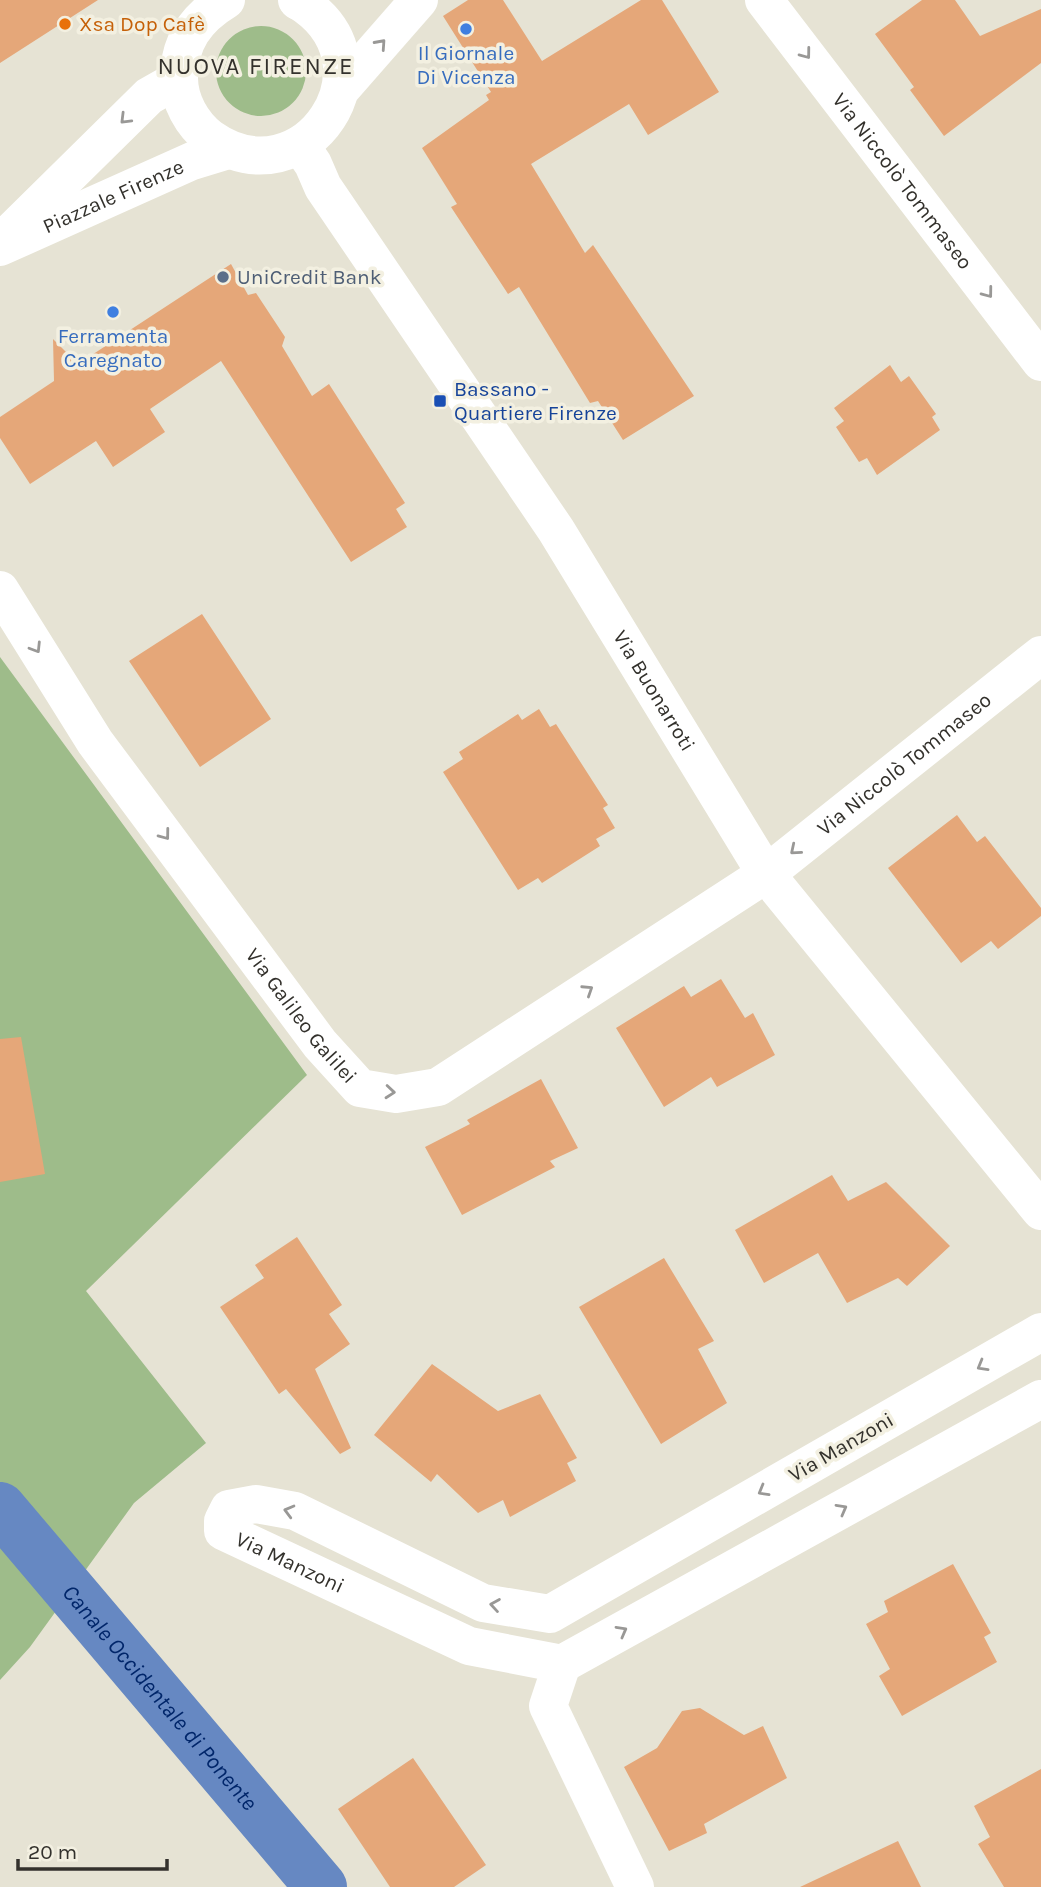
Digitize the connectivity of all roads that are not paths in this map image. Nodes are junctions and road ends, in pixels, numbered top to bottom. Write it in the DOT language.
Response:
graph roads {
  1 [pos="298,0"];
  2 [pos="419,0"];
  3 [pos="764,0"];
  4 [pos="212,4"];
  5 [pos="179,79"];
  6 [pos="342,88"];
  7 [pos="300,145"];
  8 [pos="228,150"];
  9 [pos="0,245"];
  10 [pos="1041,362"];
  11 [pos="0,590"];
  12 [pos="1041,655"];
  13 [pos="766,874"];
  14 [pos="1041,1211"];
  15 [pos="1041,1332"];
  16 [pos="1041,1399"];
  17 [pos="550,1614"];
  18 [pos="562,1664"];
  19 [pos="635,1887"];
  1 -- 6 [label="street, Piazzale Firenze"];
  6 -- 2 [label="street, Piazzale Firenze, one-way"];
  3 -- 10 [label="street, Via Niccolò Tommaseo, one-way"];
  4 -- 5 [label="street"];
  5 -- 8 [label="street"];
  5 -- 9 [label="street, Piazzale Firenze, one-way"];
  6 -- 7 [label="street, Piazzale Firenze"];
  7 -- 8 [label="street, Piazzale Firenze"];
  7 -- 13 [label="street, Via Buonarroti"];
  8 -- 9 [label="street, Piazzale Firenze"];
  11 -- 13 [label="street, Via Galileo Galilei, one-way"];
  12 -- 13 [label="street, Via Niccolò Tommaseo, one-way"];
  13 -- 14 [label="street, Via Buonarroti"];
  15 -- 17 [label="street, Via Manzoni, one-way"];
  18 -- 16 [label="street, one-way"];
  17 -- 18 [label="street"];
  17 -- 18 [label="street, Via Manzoni, one-way"];
  18 -- 19 [label="street"];
}
